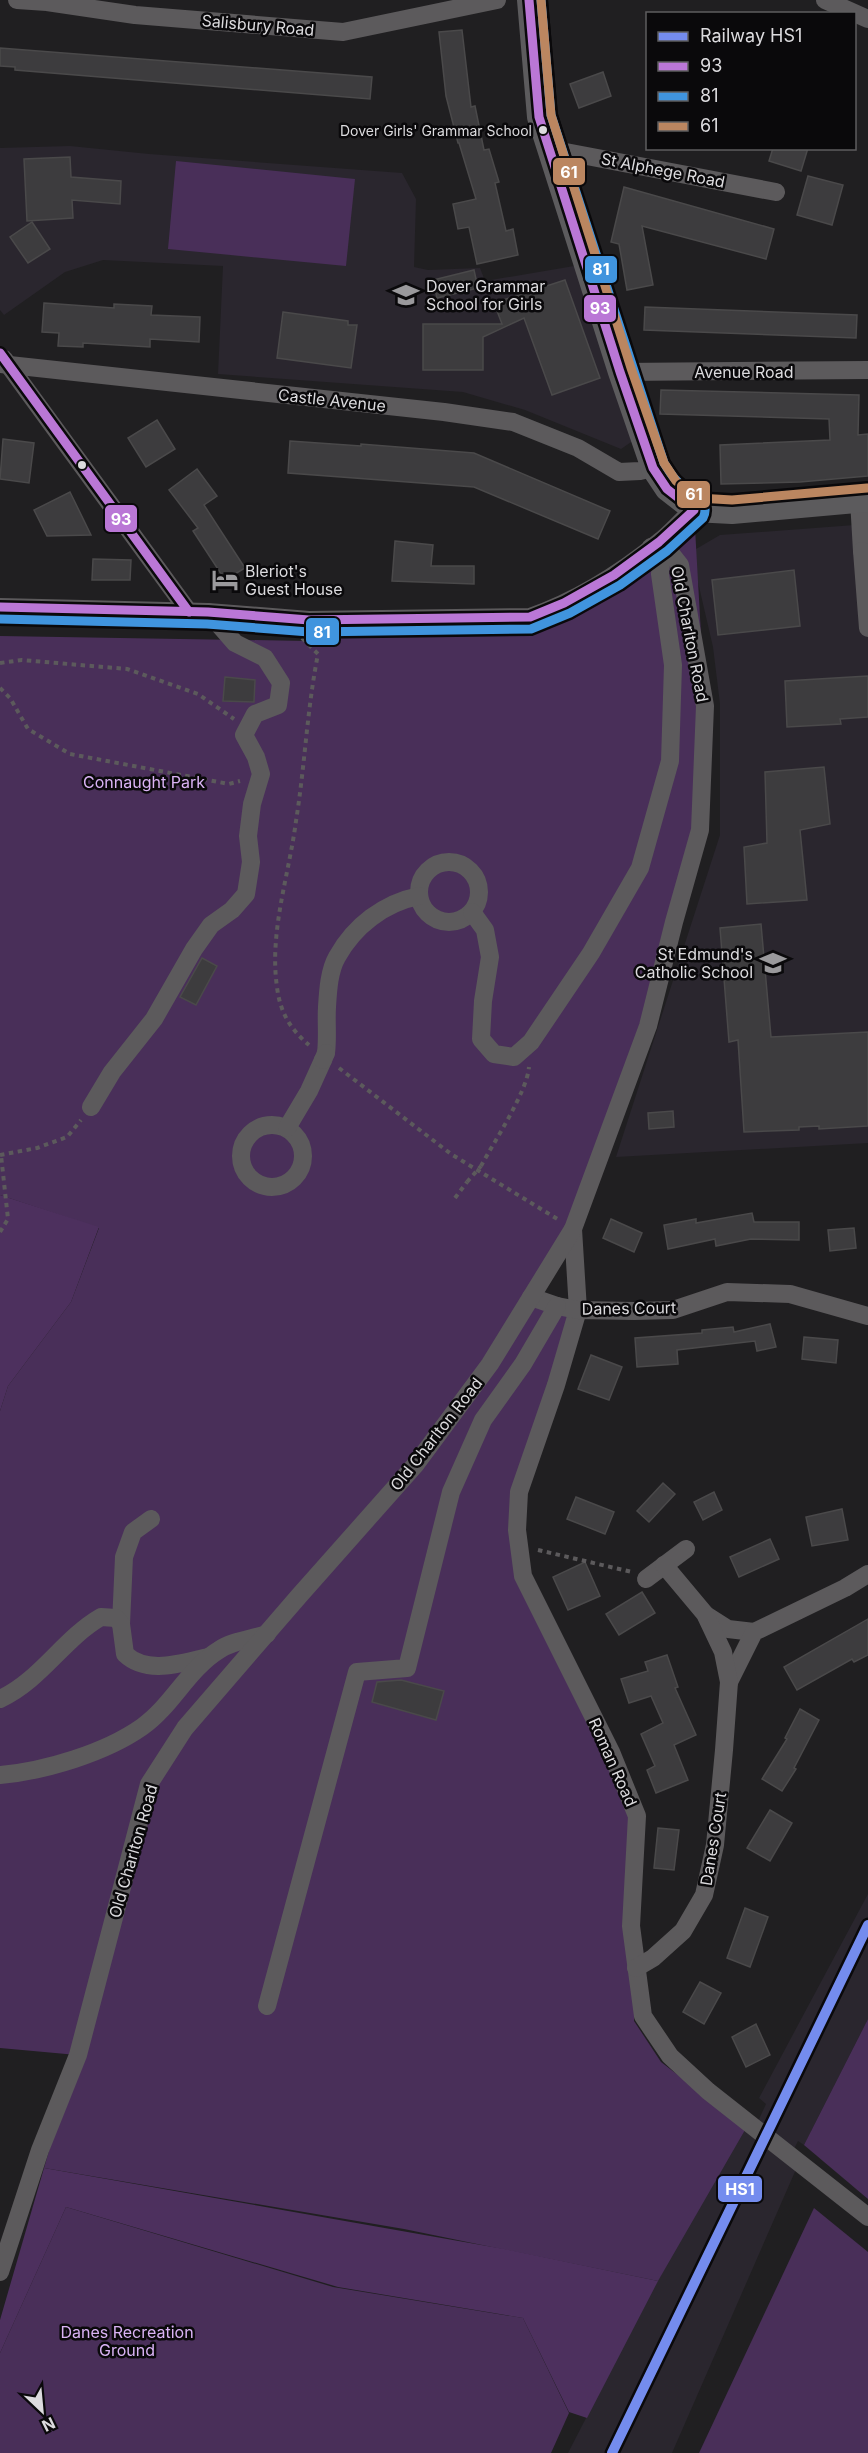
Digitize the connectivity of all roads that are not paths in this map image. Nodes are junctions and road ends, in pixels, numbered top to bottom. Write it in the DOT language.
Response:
graph roads {
  1 [pos="17,0"];
  2 [pos="497,0"];
  3 [pos="529,0"];
  4 [pos="825,0"];
  5 [pos="47,1"];
  6 [pos="852,12"];
  7 [pos="550,149"];
  8 [pos="776,192"];
  9 [pos="3,361"];
  10 [pos="868,370"];
  11 [pos="620,372"];
  12 [pos="653,468"];
  13 [pos="863,500"];
  14 [pos="694,510"];
  15 [pos="656,544"];
  16 [pos="865,550"];
  17 [pos="0,607"];
  18 [pos="189,612"];
  19 [pos="208,612"];
  20 [pos="868,628"];
  21 [pos="419,896"];
  22 [pos="472,912"];
  23 [pos="91,1107"];
  24 [pos="287,1128"];
  25 [pos="564,1229"];
  26 [pos="531,1297"];
  27 [pos="557,1306"];
  28 [pos="578,1310"];
  29 [pos="868,1316"];
  30 [pos="151,1519"];
  31 [pos="686,1549"];
  32 [pos="664,1565"];
  33 [pos="868,1574"];
  34 [pos="646,1579"];
  35 [pos="705,1614"];
  36 [pos="121,1624"];
  37 [pos="754,1632"];
  38 [pos="267,1634"];
  39 [pos="208,1657"];
  40 [pos="729,1682"];
  41 [pos="0,1699"];
  42 [pos="0,1774"];
  43 [pos="636,1968"];
  44 [pos="267,2006"];
  45 [pos="868,2217"];
  46 [pos="0,2272"];
  1 -- 5 [label="street, Salisbury Road"];
  2 -- 5 [label="street, Salisbury Road"];
  3 -- 7 [label="main road"];
  4 -- 6 [label="street"];
  7 -- 8 [label="street, St Alphege Road"];
  7 -- 11 [label="main road"];
  9 -- 12 [label="street, Castle Avenue"];
  9 -- 18 [label="street"];
  10 -- 11 [label="street, Avenue Road"];
  11 -- 12 [label="main road"];
  12 -- 14 [label="main road"];
  13 -- 14 [label="main road"];
  13 -- 16 [label="street"];
  14 -- 15 [label="street"];
  15 -- 19 [label="street"];
  15 -- 22 [label="street"];
  15 -- 25 [label="street, Old Charlton Road"];
  16 -- 20 [label="street"];
  17 -- 18 [label="street"];
  18 -- 19 [label="street"];
  19 -- 23 [label="street"];
  21 -- 22 [label="street"];
  21 -- 22 [label="street"];
  21 -- 24 [label="street"];
  25 -- 26 [label="street, Old Charlton Road"];
  25 -- 28 [label="street, Roman Road"];
  26 -- 27 [label="street, Danes Court"];
  26 -- 38 [label="street, Old Charlton Road"];
  27 -- 28 [label="street, Danes Court"];
  27 -- 44 [label="street"];
  28 -- 29 [label="street, Danes Court"];
  28 -- 43 [label="street, Roman Road"];
  30 -- 36 [label="street"];
  31 -- 32 [label="street"];
  32 -- 34 [label="street"];
  32 -- 35 [label="street, Danes Court"];
  33 -- 37 [label="street"];
  35 -- 37 [label="street, Danes Court"];
  35 -- 40 [label="street, Danes Court"];
  36 -- 39 [label="street"];
  36 -- 41 [label="street"];
  37 -- 40 [label="street, Danes Court"];
  38 -- 39 [label="street"];
  38 -- 46 [label="street, Old Charlton Road"];
  39 -- 42 [label="street"];
  40 -- 43 [label="street, Danes Court"];
  43 -- 45 [label="street, Roman Road"];
}
